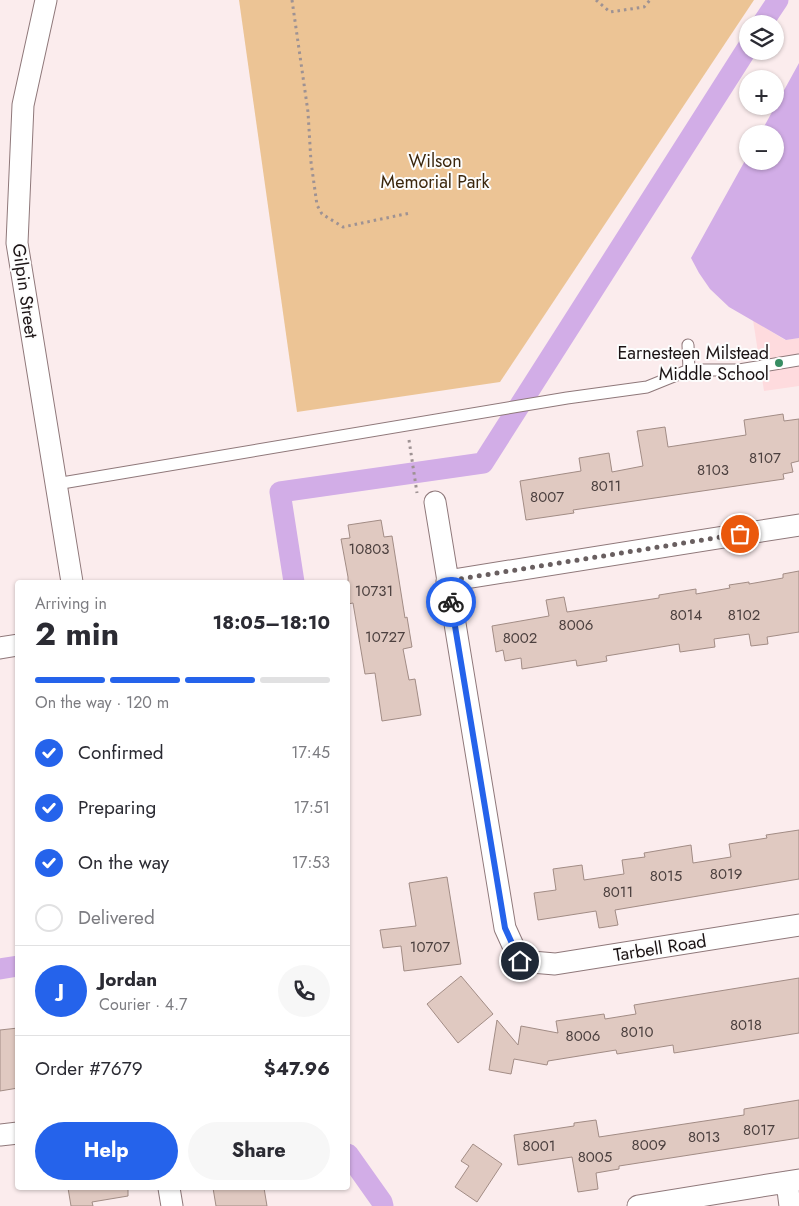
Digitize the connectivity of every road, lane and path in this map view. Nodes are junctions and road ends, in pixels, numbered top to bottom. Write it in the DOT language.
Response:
graph roads {
  1 [pos="46,0"];
  2 [pos="292,0"];
  3 [pos="596,0"];
  4 [pos="650,0"];
  5 [pos="410,213"];
  6 [pos="688,345"];
  7 [pos="799,360"];
  8 [pos="689,370"];
  9 [pos="412,456"];
  10 [pos="56,484"];
  11 [pos="417,488"];
  12 [pos="435,502"];
  13 [pos="799,525"];
  14 [pos="72,580"];
  15 [pos="447,581"];
  16 [pos="15,646"];
  17 [pos="0,648"];
  18 [pos="799,926"];
  19 [pos="15,1132"];
  20 [pos="0,1135"];
  21 [pos="793,1181"];
  22 [pos="169,1190"];
  23 [pos="172,1206"];
  24 [pos="638,1206"];
  25 [pos="790,1206"];
  1 -- 10 [label="street, Gilpin Street"];
  2 -- 5 [label="path"];
  3 -- 4 [label="path"];
  6 -- 8 [label="lane"];
  7 -- 8 [label="lane"];
  8 -- 10 [label="lane"];
  9 -- 11 [label="path"];
  10 -- 14 [label="street, Gilpin Street"];
  12 -- 15 [label="street"];
  13 -- 15 [label="street"];
  15 -- 18 [label="street, Tarbell Road"];
  16 -- 17 [label="street"];
  19 -- 20 [label="street"];
  21 -- 24 [label="street"];
  21 -- 25 [label="street"];
  22 -- 23 [label="street"];
}
